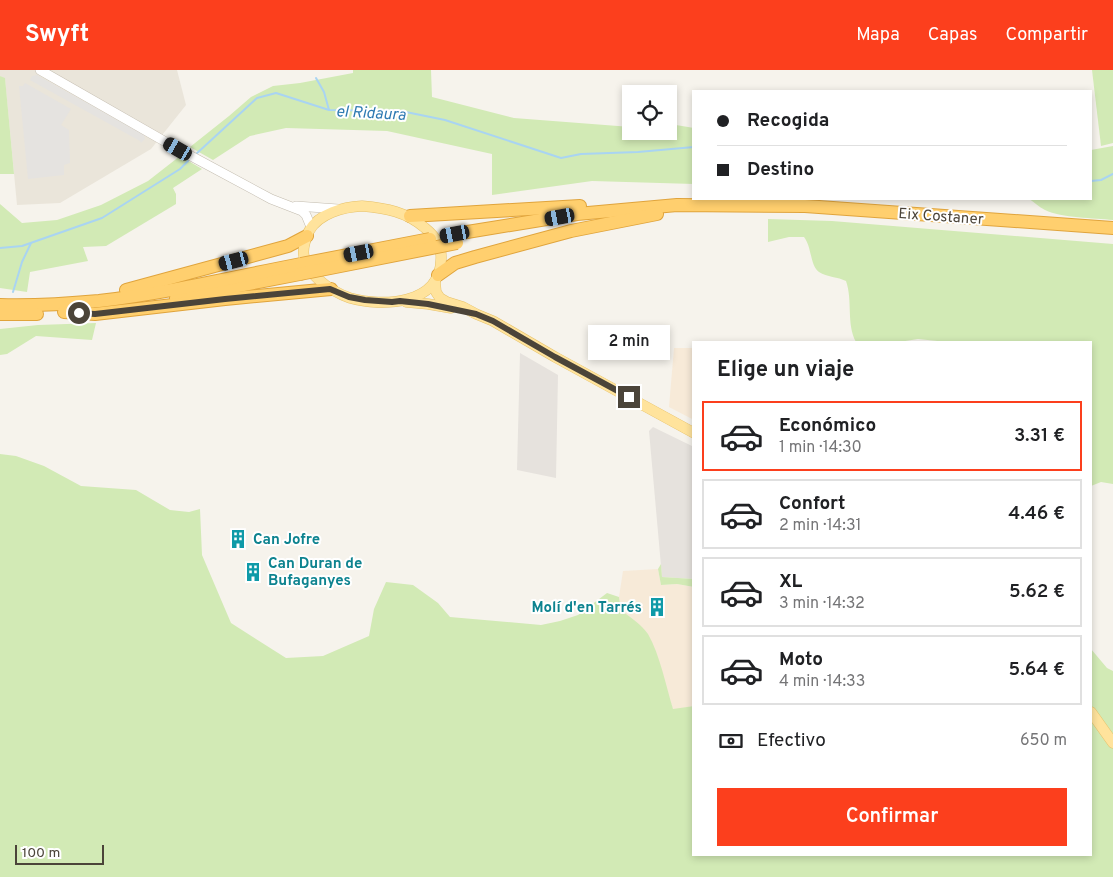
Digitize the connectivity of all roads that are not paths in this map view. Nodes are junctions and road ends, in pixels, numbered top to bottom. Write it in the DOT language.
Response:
graph roads {
  1 [pos="40,70"];
  2 [pos="287,205"];
  3 [pos="341,209"];
  4 [pos="656,210"];
  5 [pos="410,216"];
  6 [pos="1113,228"];
  7 [pos="309,231"];
  8 [pos="1113,236"];
  9 [pos="436,278"];
  10 [pos="330,289"];
  11 [pos="400,301"];
  12 [pos="0,305"];
  13 [pos="60,308"];
  14 [pos="0,314"];
  15 [pos="476,314"];
  16 [pos="692,432"];
  17 [pos="1092,713"];
  18 [pos="1113,743"];
  1 -- 2 [label="street"];
  2 -- 3 [label="street"];
  2 -- 7 [label="street"];
  3 -- 5 [label="main road"];
  3 -- 7 [label="main road"];
  4 -- 5 [label="highway"];
  4 -- 6 [label="highway, Eix Costaner"];
  4 -- 8 [label="highway, Eix Costaner"];
  4 -- 9 [label="highway"];
  4 -- 13 [label="highway, Eix Costaner, bridge"];
  5 -- 9 [label="main road"];
  7 -- 10 [label="main road"];
  7 -- 13 [label="highway"];
  9 -- 11 [label="main road"];
  9 -- 15 [label="main road"];
  10 -- 11 [label="main road"];
  10 -- 13 [label="highway"];
  11 -- 15 [label="main road"];
  12 -- 13 [label="highway"];
  13 -- 14 [label="highway"];
  15 -- 16 [label="main road"];
  17 -- 18 [label="main road"];
}
